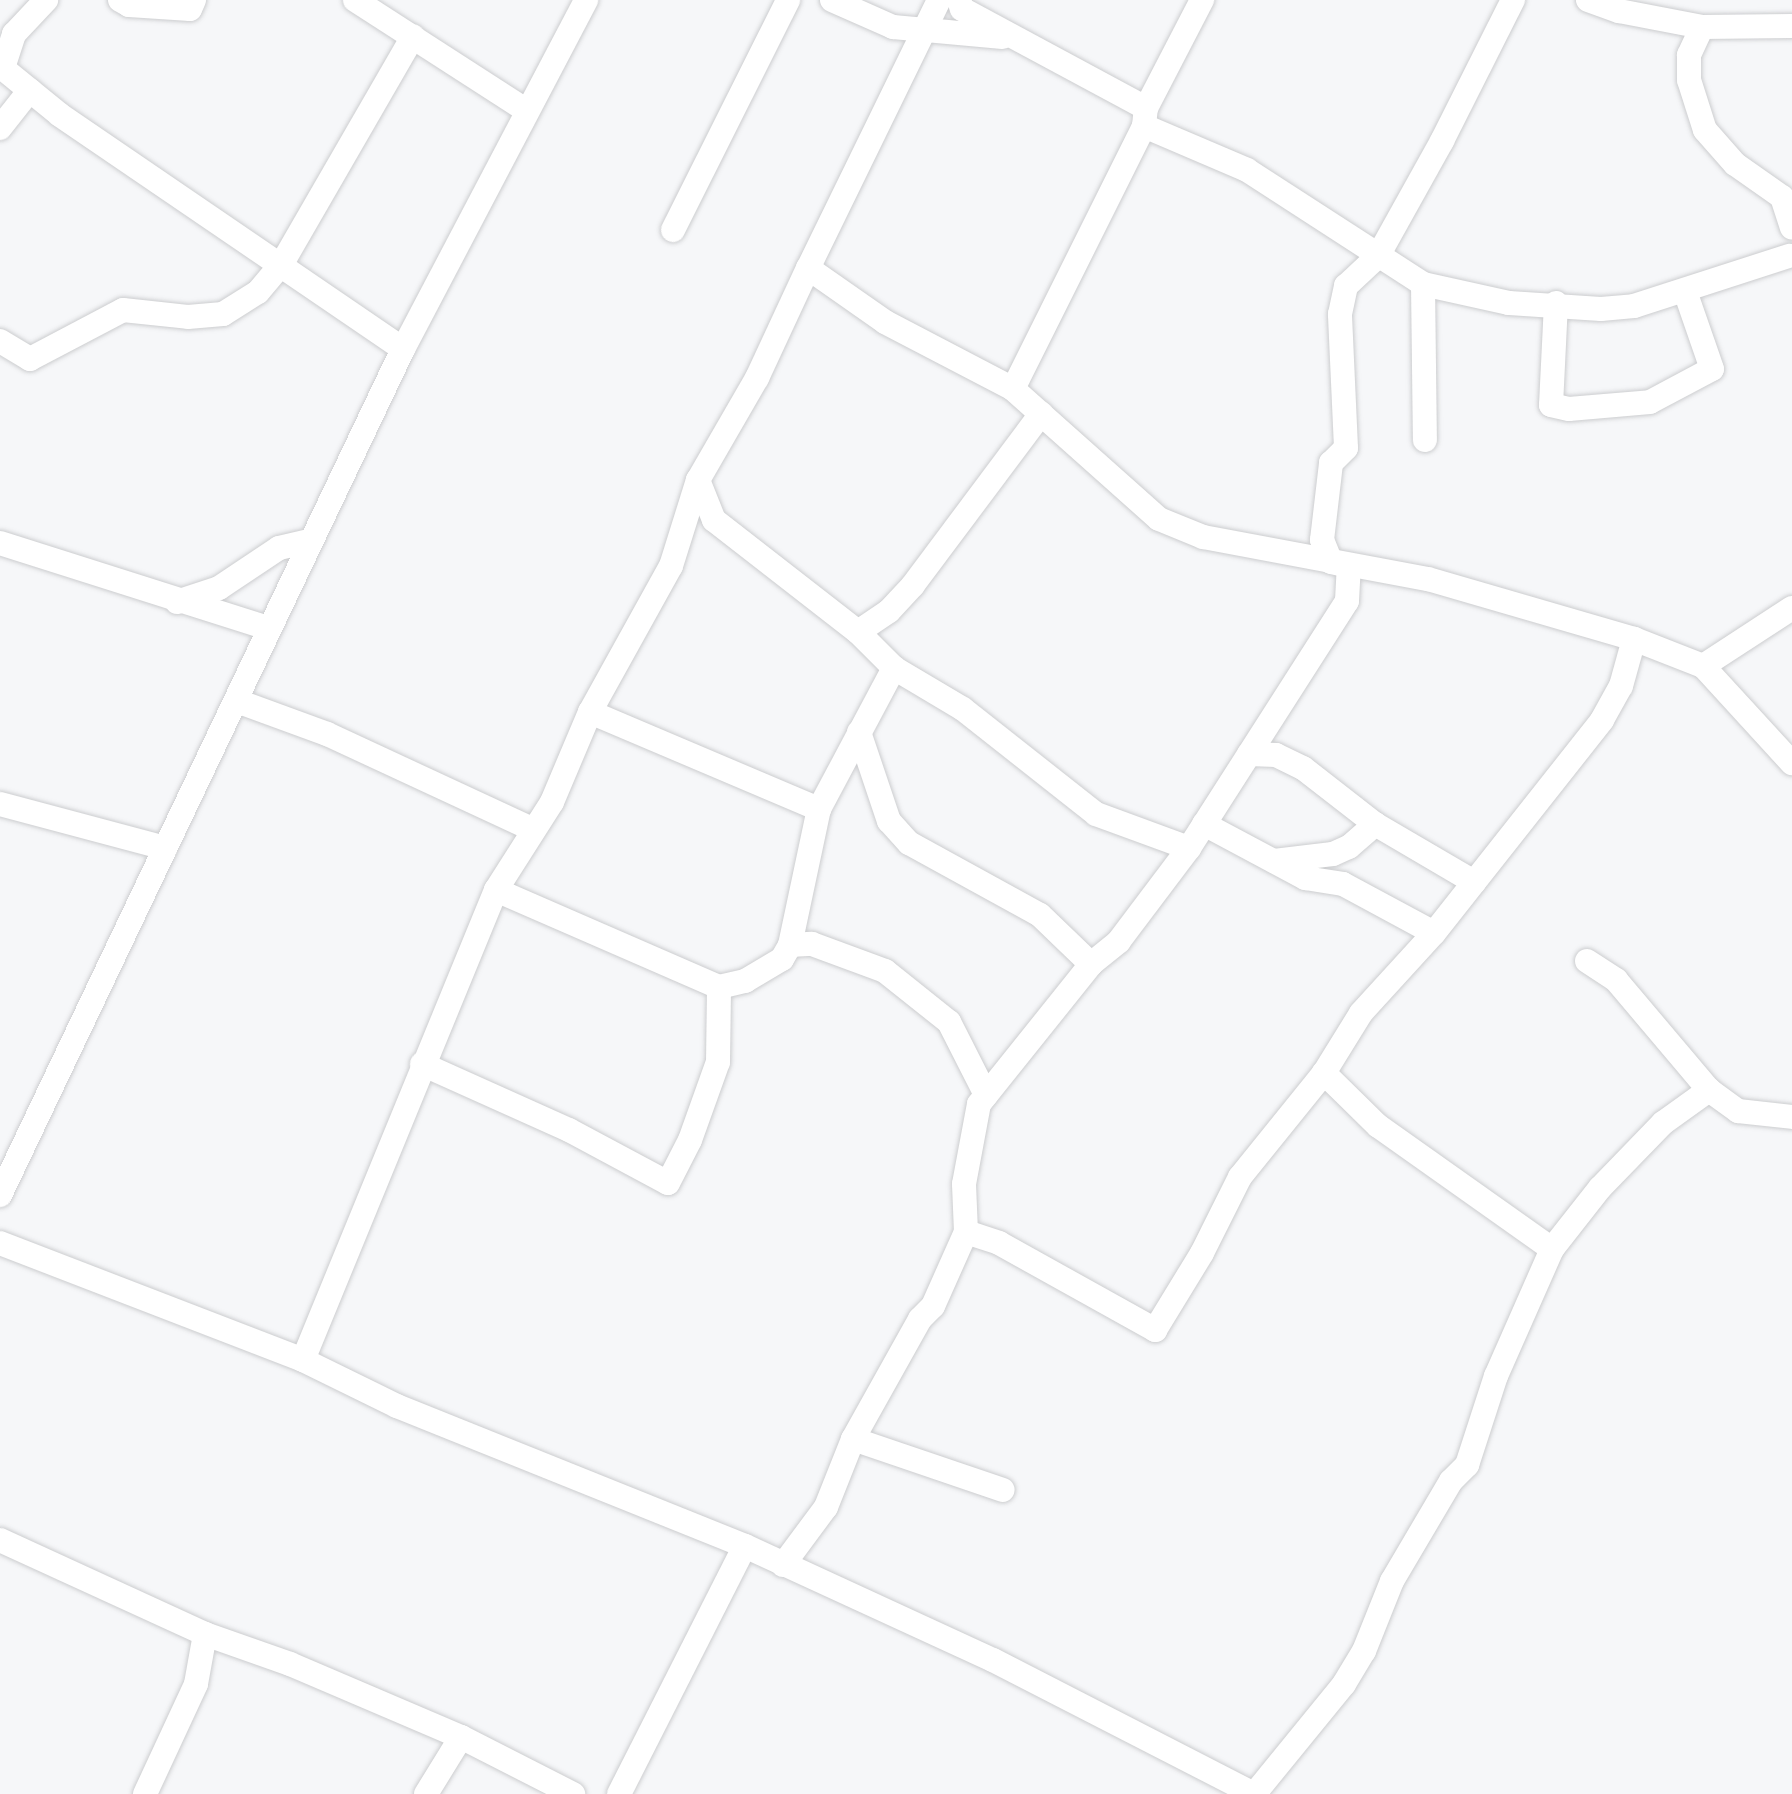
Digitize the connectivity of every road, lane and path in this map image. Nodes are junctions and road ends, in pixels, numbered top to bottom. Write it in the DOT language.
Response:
graph roads {
  1 [pos="46,0"];
  2 [pos="120,0"];
  3 [pos="194,0"];
  4 [pos="355,0"];
  5 [pos="586,0"];
  6 [pos="788,0"];
  7 [pos="832,0"];
  8 [pos="939,0"];
  9 [pos="959,0"];
  10 [pos="1202,0"];
  11 [pos="1513,0"];
  12 [pos="1588,0"];
  13 [pos="1792,26"];
  14 [pos="1702,27"];
  15 [pos="925,31"];
  16 [pos="413,36"];
  17 [pos="1038,47"];
  18 [pos="1,67"];
  19 [pos="30,90"];
  20 [pos="526,110"];
  21 [pos="1145,117"];
  22 [pos="0,128"];
  23 [pos="1792,227"];
  24 [pos="674,230"];
  25 [pos="1378,256"];
  26 [pos="1791,259"];
  27 [pos="281,265"];
  28 [pos="808,268"];
  29 [pos="1423,284"];
  30 [pos="1685,291"];
  31 [pos="1556,303"];
  32 [pos="0,341"];
  33 [pos="403,349"];
  34 [pos="1013,389"];
  35 [pos="1041,414"];
  36 [pos="1425,440"];
  37 [pos="698,480"];
  38 [pos="310,541"];
  39 [pos="0,543"];
  40 [pos="1349,566"];
  41 [pos="177,602"];
  42 [pos="1792,608"];
  43 [pos="268,628"];
  44 [pos="858,632"];
  45 [pos="1634,639"];
  46 [pos="1703,666"];
  47 [pos="894,667"];
  48 [pos="237,701"];
  49 [pos="590,712"];
  50 [pos="859,732"];
  51 [pos="1249,754"];
  52 [pos="1792,763"];
  53 [pos="0,804"];
  54 [pos="819,810"];
  55 [pos="1204,824"];
  56 [pos="1375,824"];
  57 [pos="532,829"];
  58 [pos="165,848"];
  59 [pos="1189,848"];
  60 [pos="1274,861"];
  61 [pos="1474,882"];
  62 [pos="496,890"];
  63 [pos="1434,933"];
  64 [pos="790,945"];
  65 [pos="1587,961"];
  66 [pos="1091,964"];
  67 [pos="719,986"];
  68 [pos="422,1064"];
  69 [pos="1324,1073"];
  70 [pos="1709,1090"];
  71 [pos="986,1095"];
  72 [pos="1792,1116"];
  73 [pos="8,1161"];
  74 [pos="0,1195"];
  75 [pos="966,1233"];
  76 [pos="0,1243"];
  77 [pos="1552,1249"];
  78 [pos="303,1360"];
  79 [pos="853,1439"];
  80 [pos="1003,1490"];
  81 [pos="0,1540"];
  82 [pos="745,1546"];
  83 [pos="783,1564"];
  84 [pos="205,1634"];
  85 [pos="461,1737"];
  86 [pos="534,1786"];
  87 [pos="1255,1793"];
  88 [pos="145,1794"];
  89 [pos="426,1794"];
  90 [pos="573,1794"];
  91 [pos="619,1794"];
  1 -- 18 [label="street"];
  2 -- 3 [label="street"];
  4 -- 16 [label="street"];
  5 -- 20 [label="street"];
  6 -- 24 [label="street"];
  7 -- 15 [label="street"];
  8 -- 15 [label="street"];
  9 -- 17 [label="street"];
  10 -- 21 [label="street"];
  11 -- 25 [label="street"];
  12 -- 14 [label="street"];
  13 -- 14 [label="street"];
  14 -- 23 [label="street"];
  15 -- 17 [label="street"];
  15 -- 28 [label="street"];
  16 -- 20 [label="street"];
  16 -- 27 [label="street"];
  17 -- 21 [label="street"];
  18 -- 19 [label="street"];
  19 -- 22 [label="street"];
  19 -- 27 [label="street"];
  20 -- 33 [label="street"];
  21 -- 25 [label="street"];
  21 -- 34 [label="street"];
  25 -- 29 [label="street"];
  25 -- 40 [label="street"];
  26 -- 30 [label="street"];
  27 -- 32 [label="street"];
  27 -- 33 [label="street"];
  28 -- 34 [label="street"];
  28 -- 37 [label="street"];
  29 -- 31 [label="street"];
  29 -- 36 [label="street"];
  30 -- 31 [label="street"];
  30 -- 31 [label="street"];
  33 -- 38 [label="street"];
  34 -- 35 [label="street"];
  35 -- 40 [label="street"];
  35 -- 44 [label="street"];
  37 -- 44 [label="street"];
  37 -- 49 [label="street"];
  38 -- 41 [label="street"];
  38 -- 43 [label="street"];
  39 -- 41 [label="street"];
  40 -- 45 [label="street"];
  40 -- 51 [label="street"];
  41 -- 43 [label="street"];
  42 -- 46 [label="street"];
  43 -- 48 [label="street"];
  44 -- 47 [label="street"];
  45 -- 46 [label="street"];
  45 -- 61 [label="street"];
  46 -- 52 [label="street"];
  47 -- 50 [label="street"];
  47 -- 59 [label="street"];
  48 -- 57 [label="street"];
  48 -- 58 [label="street"];
  49 -- 54 [label="street"];
  49 -- 57 [label="street"];
  50 -- 54 [label="street"];
  50 -- 66 [label="street"];
  51 -- 55 [label="street"];
  51 -- 56 [label="street"];
  53 -- 58 [label="street"];
  54 -- 64 [label="street"];
  55 -- 59 [label="street"];
  55 -- 60 [label="street"];
  56 -- 60 [label="street"];
  56 -- 61 [label="street"];
  57 -- 62 [label="street"];
  58 -- 73 [label="street"];
  59 -- 66 [label="street"];
  60 -- 63 [label="street"];
  61 -- 63 [label="street"];
  62 -- 67 [label="street"];
  62 -- 68 [label="street"];
  63 -- 69 [label="street"];
  64 -- 67 [label="street"];
  64 -- 71 [label="street"];
  65 -- 70 [label="street"];
  66 -- 71 [label="street"];
  67 -- 68 [label="street"];
  68 -- 78 [label="street"];
  69 -- 75 [label="street"];
  69 -- 77 [label="street"];
  70 -- 72 [label="street"];
  70 -- 77 [label="street"];
  71 -- 75 [label="street"];
  73 -- 74 [label="street"];
  75 -- 79 [label="street"];
  76 -- 78 [label="street"];
  77 -- 87 [label="street"];
  78 -- 82 [label="street"];
  79 -- 80 [label="street"];
  79 -- 83 [label="street"];
  81 -- 84 [label="street"];
  82 -- 83 [label="street"];
  82 -- 91 [label="street"];
  83 -- 87 [label="street"];
  84 -- 85 [label="street"];
  84 -- 88 [label="street"];
  85 -- 86 [label="street"];
  85 -- 89 [label="street"];
  86 -- 90 [label="street"];
}
